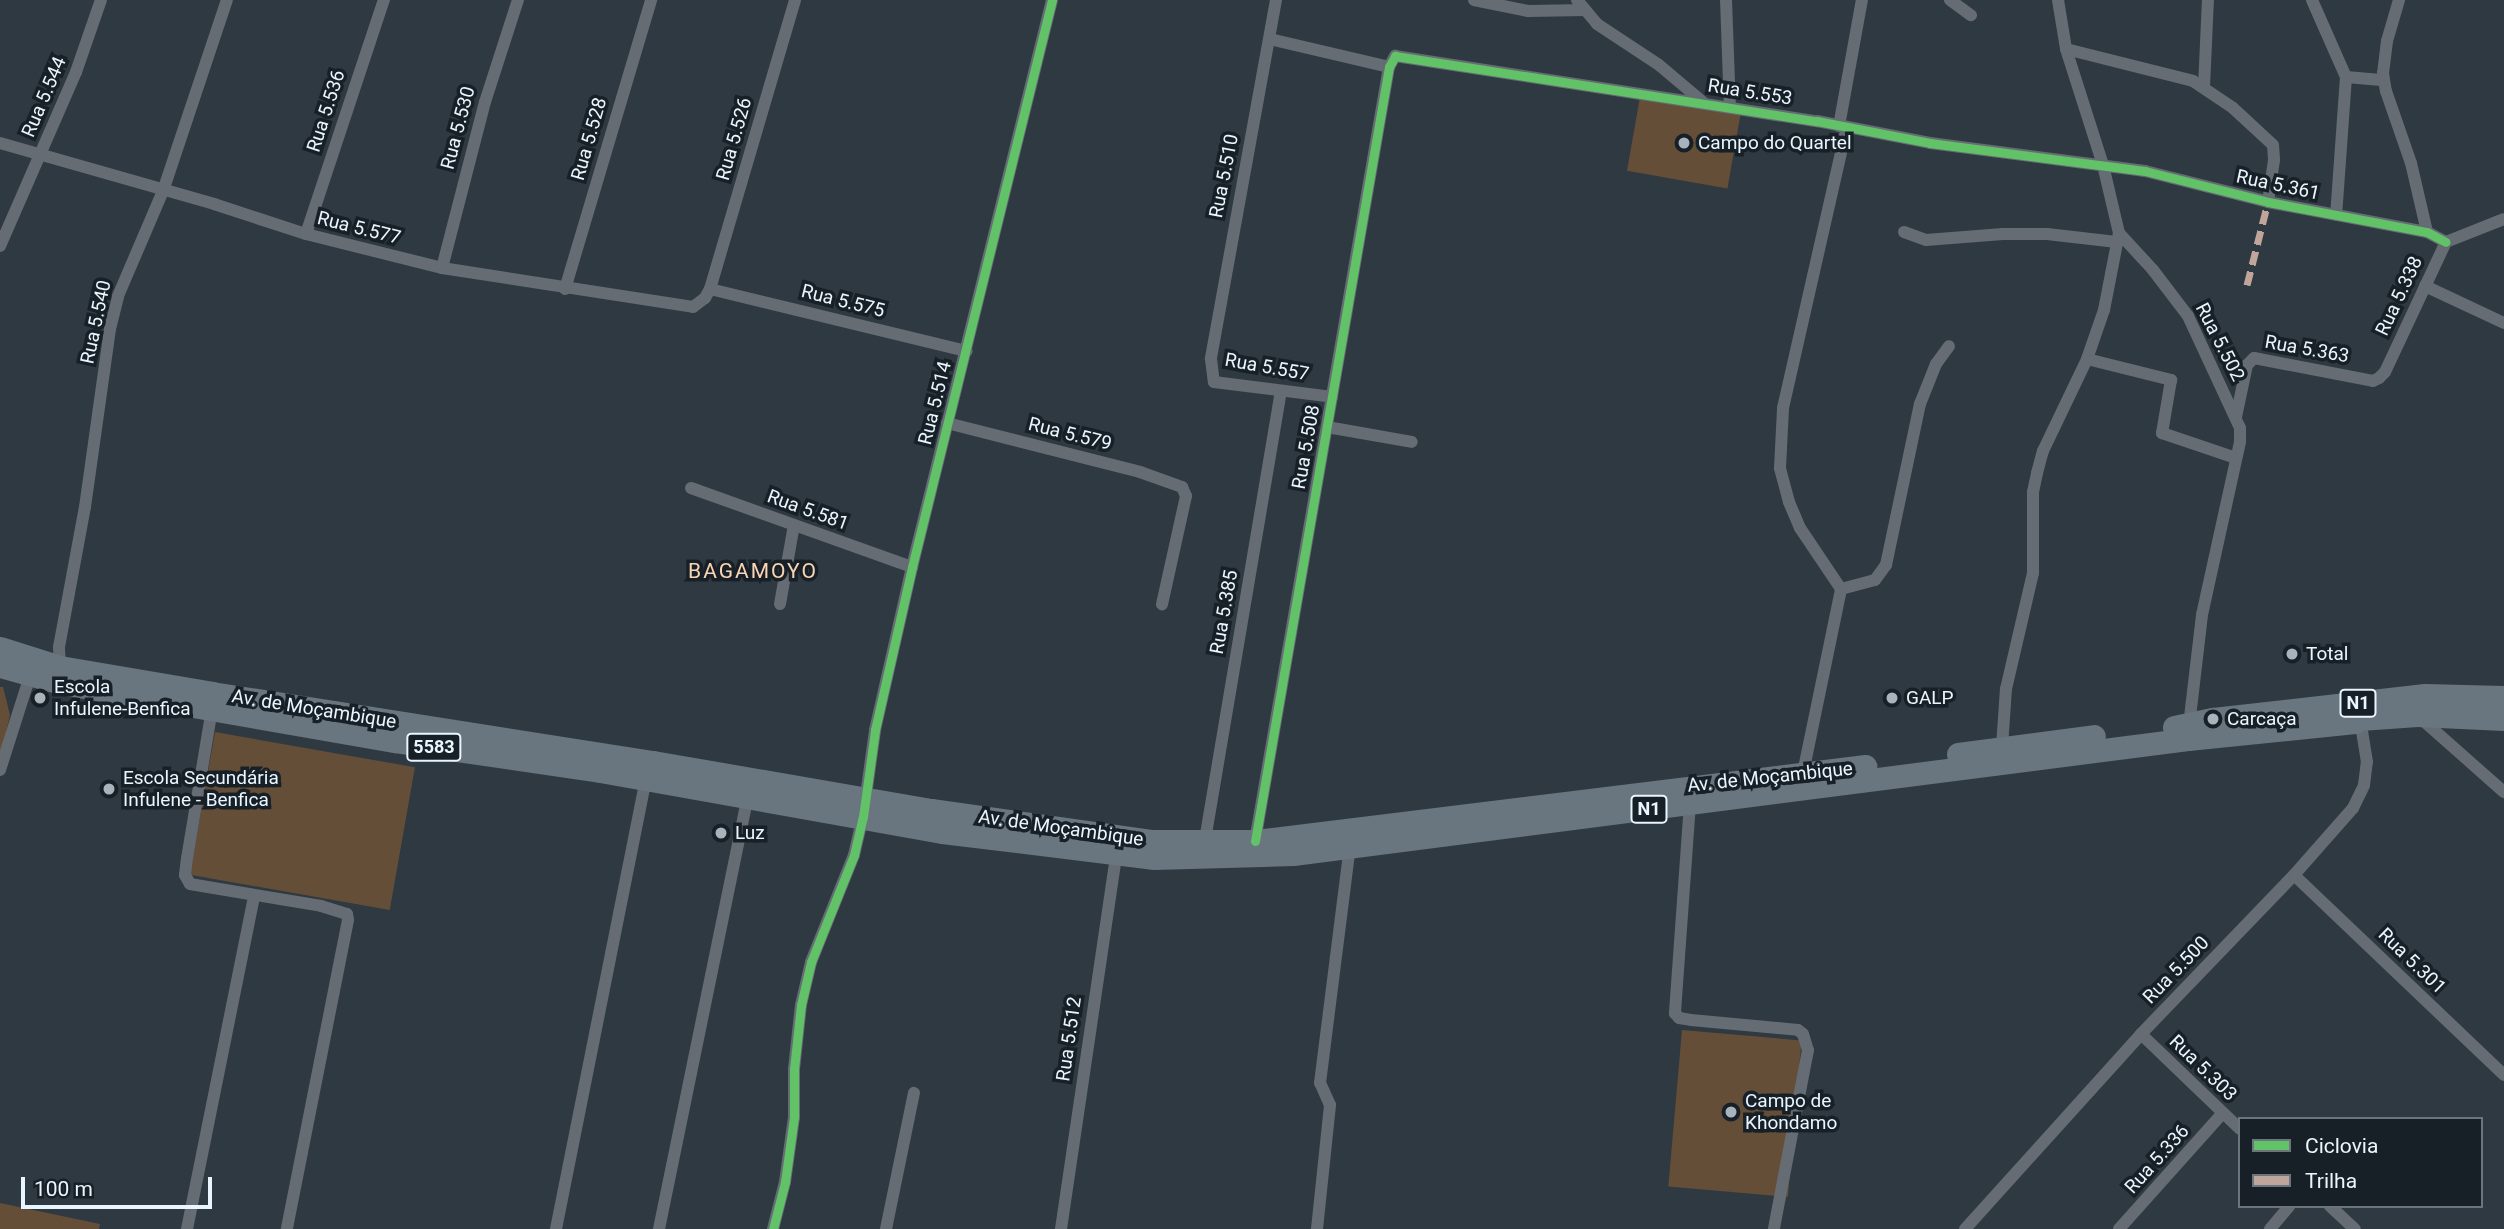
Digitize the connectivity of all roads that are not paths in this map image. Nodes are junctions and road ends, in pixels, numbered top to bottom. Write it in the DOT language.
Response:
graph roads {
  1 [pos="100,0"];
  2 [pos="227,0"];
  3 [pos="384,0"];
  4 [pos="518,0"];
  5 [pos="650,0"];
  6 [pos="794,0"];
  7 [pos="1052,0"];
  8 [pos="1276,0"];
  9 [pos="1474,0"];
  10 [pos="1726,0"];
  11 [pos="1861,0"];
  12 [pos="1950,0"];
  13 [pos="2058,0"];
  14 [pos="2208,0"];
  15 [pos="2312,0"];
  16 [pos="2399,0"];
  17 [pos="1581,5"];
  18 [pos="1971,15"];
  19 [pos="1269,39"];
  20 [pos="2066,49"];
  21 [pos="1391,63"];
  22 [pos="2346,77"];
  23 [pos="2384,80"];
  24 [pos="2204,86"];
  25 [pos="1703,103"];
  26 [pos="1730,107"];
  27 [pos="1843,126"];
  28 [pos="0,143"];
  29 [pos="40,156"];
  30 [pos="2103,165"];
  31 [pos="163,191"];
  32 [pos="2267,202"];
  33 [pos="2336,215"];
  34 [pos="2504,219"];
  35 [pos="1904,232"];
  36 [pos="2427,232"];
  37 [pos="306,234"];
  38 [pos="2118,237"];
  39 [pos="2446,242"];
  40 [pos="0,246"];
  41 [pos="442,268"];
  42 [pos="2425,286"];
  43 [pos="565,289"];
  44 [pos="710,289"];
  45 [pos="2504,323"];
  46 [pos="1949,346"];
  47 [pos="967,351"];
  48 [pos="1211,359"];
  49 [pos="2087,359"];
  50 [pos="2373,381"];
  51 [pos="1281,391"];
  52 [pos="1332,397"];
  53 [pos="2236,417"];
  54 [pos="947,423"];
  55 [pos="1327,427"];
  56 [pos="1412,442"];
  57 [pos="2236,458"];
  58 [pos="691,488"];
  59 [pos="794,525"];
  60 [pos="912,567"];
  61 [pos="1841,589"];
  62 [pos="780,604"];
  63 [pos="1163,604"];
  64 [pos="0,648"];
  65 [pos="0,666"];
  66 [pos="60,667"];
  67 [pos="30,676"];
  68 [pos="2504,697"];
  69 [pos="212,709"];
  70 [pos="2417,715"];
  71 [pos="2504,719"];
  72 [pos="2357,721"];
  73 [pos="2189,725"];
  74 [pos="2002,747"];
  75 [pos="0,770"];
  76 [pos="1803,773"];
  77 [pos="646,779"];
  78 [pos="2504,792"];
  79 [pos="748,797"];
  80 [pos="1690,803"];
  81 [pos="864,808"];
  82 [pos="925,818"];
  83 [pos="1205,840"];
  84 [pos="1255,841"];
  85 [pos="1350,846"];
  86 [pos="1116,855"];
  87 [pos="2294,875"];
  88 [pos="254,896"];
  89 [pos="2141,1034"];
  90 [pos="2504,1075"];
  91 [pos="914,1093"];
  92 [pos="2222,1114"];
  93 [pos="2238,1127"];
  94 [pos="2287,1208"];
  95 [pos="2332,1208"];
  96 [pos="187,1229"];
  97 [pos="287,1229"];
  98 [pos="556,1229"];
  99 [pos="659,1229"];
  100 [pos="773,1229"];
  101 [pos="886,1229"];
  102 [pos="1061,1229"];
  103 [pos="1317,1229"];
  104 [pos="1774,1229"];
  105 [pos="1965,1229"];
  106 [pos="2119,1229"];
  107 [pos="2270,1229"];
  108 [pos="2355,1229"];
  1 -- 29 [label="street, Rua 5.544"];
  2 -- 31 [label="street, Rua 5.540"];
  3 -- 37 [label="street, Rua 5.536"];
  4 -- 41 [label="street, Rua 5.530"];
  5 -- 43 [label="street, Rua 5.528"];
  6 -- 44 [label="street, Rua 5.526"];
  7 -- 47 [label="street, Rua 5.514"];
  8 -- 19 [label="street, Rua 5.510"];
  9 -- 17 [label="street"];
  10 -- 26 [label="street"];
  11 -- 27 [label="street"];
  12 -- 18 [label="street"];
  13 -- 20 [label="street, Rua 5.502"];
  14 -- 24 [label="street"];
  15 -- 22 [label="street"];
  16 -- 23 [label="street"];
  17 -- 25 [label="street"];
  19 -- 21 [label="street, Rua 5.553"];
  19 -- 48 [label="street, Rua 5.510"];
  20 -- 24 [label="street"];
  20 -- 30 [label="street, Rua 5.502"];
  21 -- 25 [label="street, Rua 5.553"];
  21 -- 52 [label="street, Rua 5.508"];
  22 -- 23 [label="street"];
  22 -- 33 [label="street"];
  23 -- 36 [label="street"];
  24 -- 32 [label="street"];
  25 -- 26 [label="street, Rua 5.553"];
  26 -- 27 [label="street, Rua 5.553"];
  27 -- 30 [label="street, Rua 5.553"];
  27 -- 61 [label="street"];
  28 -- 29 [label="street, Rua 5.577"];
  29 -- 31 [label="street, Rua 5.577"];
  29 -- 40 [label="street, Rua 5.544"];
  30 -- 32 [label="street, Rua 5.361"];
  30 -- 38 [label="street, Rua 5.502"];
  31 -- 37 [label="street, Rua 5.577"];
  31 -- 66 [label="street, Rua 5.540"];
  32 -- 33 [label="street, Rua 5.361"];
  33 -- 36 [label="street, Rua 5.361"];
  34 -- 39 [label="street, Rua 5.338"];
  35 -- 38 [label="street"];
  36 -- 39 [label="street, Rua 5.361"];
  37 -- 41 [label="street, Rua 5.577"];
  38 -- 49 [label="street"];
  38 -- 53 [label="street, Rua 5.502"];
  39 -- 42 [label="street, Rua 5.338"];
  41 -- 43 [label="street, Rua 5.577"];
  42 -- 45 [label="street"];
  42 -- 50 [label="street, Rua 5.338"];
  43 -- 44 [label="street, Rua 5.577"];
  44 -- 47 [label="street, Rua 5.575"];
  46 -- 61 [label="street"];
  47 -- 54 [label="street, Rua 5.514"];
  48 -- 51 [label="street, Rua 5.557"];
  49 -- 57 [label="street"];
  49 -- 74 [label="street"];
  50 -- 53 [label="street, Rua 5.363"];
  51 -- 52 [label="street, Rua 5.557"];
  51 -- 83 [label="street, Rua 5.385"];
  52 -- 55 [label="street, Rua 5.508"];
  53 -- 57 [label="street, Rua 5.502"];
  54 -- 60 [label="street, Rua 5.514"];
  54 -- 63 [label="street, Rua 5.579"];
  55 -- 56 [label="street"];
  55 -- 84 [label="street, Rua 5.508"];
  57 -- 73 [label="street, Rua 5.502"];
  58 -- 59 [label="street, Rua 5.581"];
  59 -- 60 [label="street, Rua 5.581"];
  59 -- 62 [label="street"];
  60 -- 81 [label="street, Rua 5.514"];
  61 -- 76 [label="street"];
  64 -- 66 [label="highway, Av. de Moçambique / 5583"];
  65 -- 67 [label="highway, Av. de Moçambique / 5583"];
  66 -- 81 [label="highway, Av. de Moçambique / 5583"];
  67 -- 69 [label="highway, Av. de Moçambique / 5583"];
  67 -- 75 [label="street"];
  68 -- 73 [label="highway, Av. de Moçambique / N1"];
  69 -- 77 [label="highway, Av. de Moçambique / 5583"];
  69 -- 88 [label="street"];
  70 -- 71 [label="highway, N1"];
  70 -- 72 [label="highway, N1"];
  70 -- 78 [label="street"];
  72 -- 80 [label="highway, Av. de Moçambique / N1"];
  72 -- 87 [label="street, Rua 5.500"];
  73 -- 74 [label="highway, Av. de Moçambique / N1"];
  74 -- 76 [label="highway, Av. de Moçambique / N1"];
  76 -- 84 [label="highway, Av. de Moçambique / N1"];
  77 -- 79 [label="highway, Av. de Moçambique / 5583"];
  77 -- 98 [label="street"];
  79 -- 81 [label="highway, Av. de Moçambique / 5583"];
  79 -- 99 [label="street"];
  80 -- 85 [label="highway, Av. de Moçambique / N1"];
  80 -- 104 [label="street"];
  81 -- 82 [label="highway, Av. de Moçambique / 5583"];
  81 -- 100 [label="street, Rua 5.514"];
  82 -- 83 [label="highway, Av. de Moçambique / N1"];
  82 -- 86 [label="highway, Av. de Moçambique / N1"];
  83 -- 84 [label="highway, Av. de Moçambique / N1"];
  85 -- 86 [label="highway, Av. de Moçambique / N1"];
  85 -- 103 [label="street"];
  86 -- 102 [label="street, Rua 5.512"];
  87 -- 89 [label="street, Rua 5.500"];
  87 -- 90 [label="street, Rua 5.301"];
  88 -- 96 [label="street"];
  88 -- 97 [label="street"];
  89 -- 92 [label="street, Rua 5.303"];
  89 -- 105 [label="street, Rua 5.500"];
  91 -- 101 [label="street"];
  92 -- 93 [label="street, Rua 5.303"];
  92 -- 106 [label="street, Rua 5.336"];
  94 -- 107 [label="street"];
  95 -- 108 [label="street"];
}
